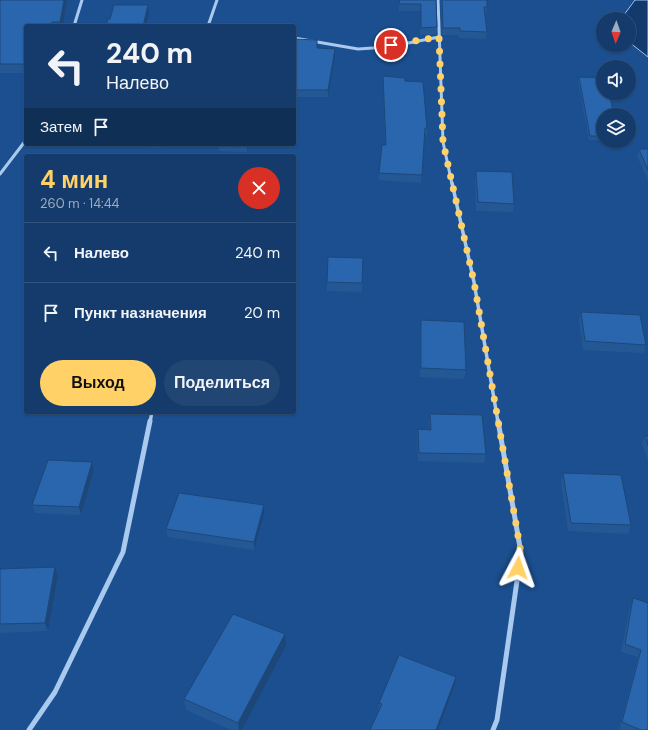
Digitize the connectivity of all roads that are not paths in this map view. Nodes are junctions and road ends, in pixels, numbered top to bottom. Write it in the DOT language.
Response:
graph roads {
  1 [pos="82,0"];
  2 [pos="217,0"];
  3 [pos="438,0"];
  4 [pos="75,24"];
  5 [pos="209,24"];
  6 [pos="439,37"];
  7 [pos="296,38"];
  8 [pos="24,143"];
  9 [pos="0,174"];
  10 [pos="152,414"];
  11 [pos="29,730"];
  12 [pos="493,730"];
  1 -- 4 [label="street"];
  2 -- 5 [label="street"];
  3 -- 6 [label="street"];
  6 -- 7 [label="street"];
  6 -- 12 [label="street"];
  8 -- 9 [label="street"];
  10 -- 11 [label="street"];
}
